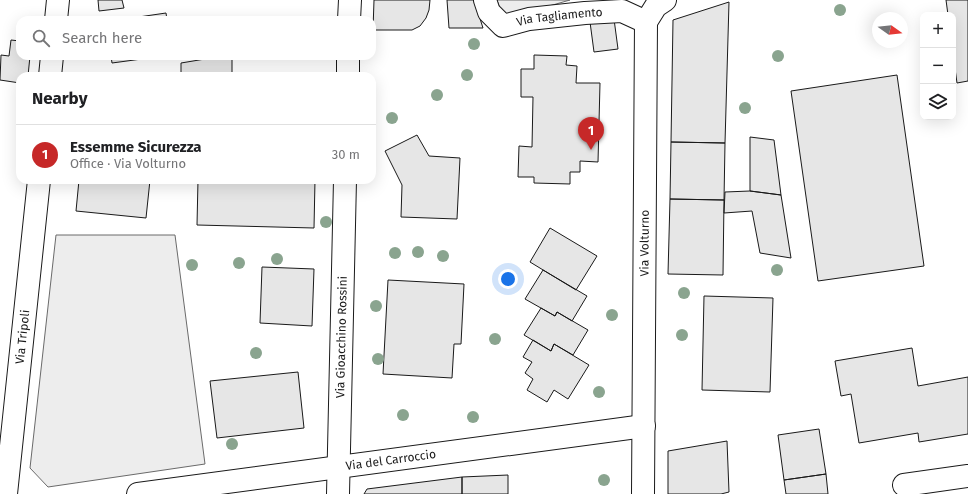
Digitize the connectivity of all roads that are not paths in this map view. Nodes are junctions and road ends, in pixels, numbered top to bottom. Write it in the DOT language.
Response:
graph roads {
  1 [pos="58,0"];
  2 [pos="350,0"];
  3 [pos="485,0"];
  4 [pos="665,0"];
  5 [pos="56,16"];
  6 [pos="349,16"];
  7 [pos="646,22"];
  8 [pos="52,60"];
  9 [pos="348,60"];
  10 [pos="50,72"];
  11 [pos="348,72"];
  12 [pos="39,184"];
  13 [pos="346,184"];
  14 [pos="644,426"];
  15 [pos="339,467"];
  16 [pos="968,476"];
  17 [pos="904,485"];
  18 [pos="6,494"];
  19 [pos="138,494"];
  20 [pos="338,494"];
  21 [pos="643,494"];
  1 -- 5 [label="street"];
  2 -- 6 [label="street"];
  3 -- 7 [label="street, Via Tagliamento"];
  4 -- 7 [label="street"];
  7 -- 14 [label="street, Via Volturno"];
  8 -- 10 [label="street"];
  9 -- 11 [label="street"];
  12 -- 18 [label="street, Via Tripoli"];
  13 -- 15 [label="street, Via Gioacchino Rossini"];
  14 -- 15 [label="street, Via del Carroccio"];
  14 -- 21 [label="street, Via Volturno"];
  15 -- 19 [label="street, Via del Carroccio"];
  15 -- 20 [label="street, Via Gioacchino Rossini"];
  16 -- 17 [label="street"];
}
